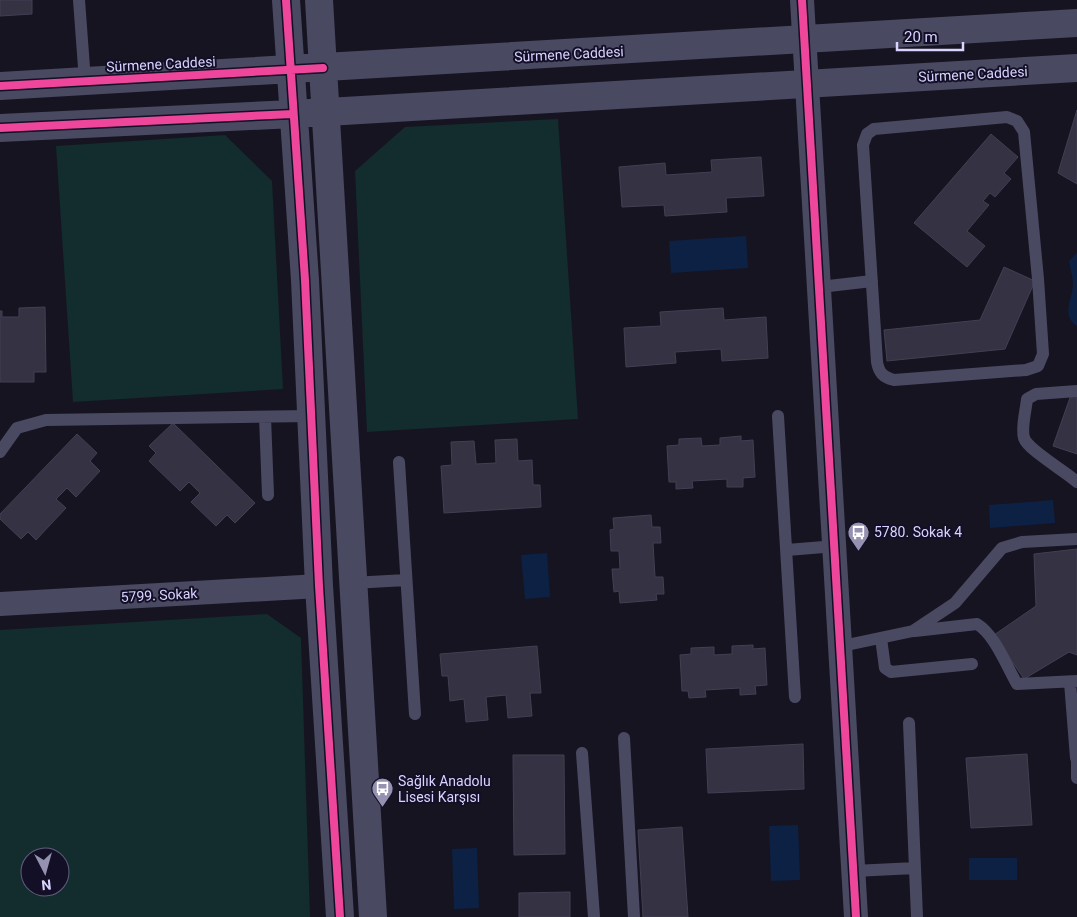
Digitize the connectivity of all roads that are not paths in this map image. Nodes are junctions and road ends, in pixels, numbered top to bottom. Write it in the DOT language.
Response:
graph roads {
  1 [pos="80,0"];
  2 [pos="286,0"];
  3 [pos="319,0"];
  4 [pos="802,0"];
  5 [pos="1077,23"];
  6 [pos="804,40"];
  7 [pos="323,68"];
  8 [pos="1077,68"];
  9 [pos="291,70"];
  10 [pos="85,81"];
  11 [pos="807,83"];
  12 [pos="0,86"];
  13 [pos="326,111"];
  14 [pos="293,114"];
  15 [pos="0,128"];
  16 [pos="872,281"];
  17 [pos="820,287"];
  18 [pos="1077,391"];
  19 [pos="311,416"];
  20 [pos="778,416"];
  21 [pos="265,417"];
  22 [pos="0,452"];
  23 [pos="399,462"];
  24 [pos="1077,482"];
  25 [pos="268,495"];
  26 [pos="1077,539"];
  27 [pos="836,546"];
  28 [pos="787,550"];
  29 [pos="406,580"];
  30 [pos="352,583"];
  31 [pos="319,586"];
  32 [pos="0,604"];
  33 [pos="913,631"];
  34 [pos="882,638"];
  35 [pos="842,646"];
  36 [pos="972,664"];
  37 [pos="1073,682"];
  38 [pos="795,697"];
  39 [pos="415,714"];
  40 [pos="910,723"];
  41 [pos="624,738"];
  42 [pos="582,753"];
  43 [pos="1077,758"];
  44 [pos="1077,778"];
  45 [pos="915,868"];
  46 [pos="854,871"];
  47 [pos="340,917"];
  48 [pos="373,917"];
  49 [pos="594,917"];
  50 [pos="634,917"];
  51 [pos="856,917"];
  52 [pos="917,917"];
  1 -- 10 [label="lane"];
  2 -- 9 [label="street"];
  3 -- 7 [label="street"];
  4 -- 6 [label="street"];
  5 -- 6 [label="street, Sürmene Caddesi"];
  6 -- 7 [label="street, Sürmene Caddesi"];
  6 -- 11 [label="street"];
  7 -- 9 [label="street, Sürmene Caddesi"];
  7 -- 13 [label="street"];
  8 -- 11 [label="street, Sürmene Caddesi"];
  9 -- 10 [label="street, Sürmene Caddesi"];
  9 -- 14 [label="street"];
  10 -- 12 [label="street, Sürmene Caddesi"];
  11 -- 13 [label="street, Sürmene Caddesi"];
  11 -- 17 [label="street"];
  13 -- 14 [label="street, Sürmene Caddesi"];
  13 -- 30 [label="street"];
  14 -- 15 [label="street, Sürmene Caddesi"];
  14 -- 19 [label="street"];
  16 -- 16 [label="lane"];
  16 -- 17 [label="lane"];
  17 -- 27 [label="street"];
  18 -- 24 [label="lane"];
  19 -- 21 [label="lane"];
  19 -- 31 [label="street"];
  20 -- 28 [label="lane"];
  21 -- 22 [label="lane"];
  21 -- 25 [label="lane"];
  23 -- 29 [label="lane"];
  26 -- 33 [label="lane"];
  27 -- 28 [label="lane"];
  27 -- 35 [label="street"];
  28 -- 38 [label="lane"];
  29 -- 30 [label="lane"];
  29 -- 39 [label="lane"];
  30 -- 48 [label="street"];
  31 -- 32 [label="street, 5799. Sokak"];
  31 -- 47 [label="street"];
  33 -- 34 [label="lane"];
  33 -- 37 [label="lane"];
  34 -- 35 [label="lane"];
  34 -- 36 [label="lane"];
  35 -- 46 [label="street"];
  37 -- 43 [label="lane"];
  40 -- 45 [label="lane"];
  41 -- 50 [label="lane"];
  42 -- 49 [label="lane"];
  43 -- 44 [label="lane"];
  45 -- 46 [label="lane"];
  45 -- 52 [label="lane"];
  46 -- 51 [label="street"];
}
